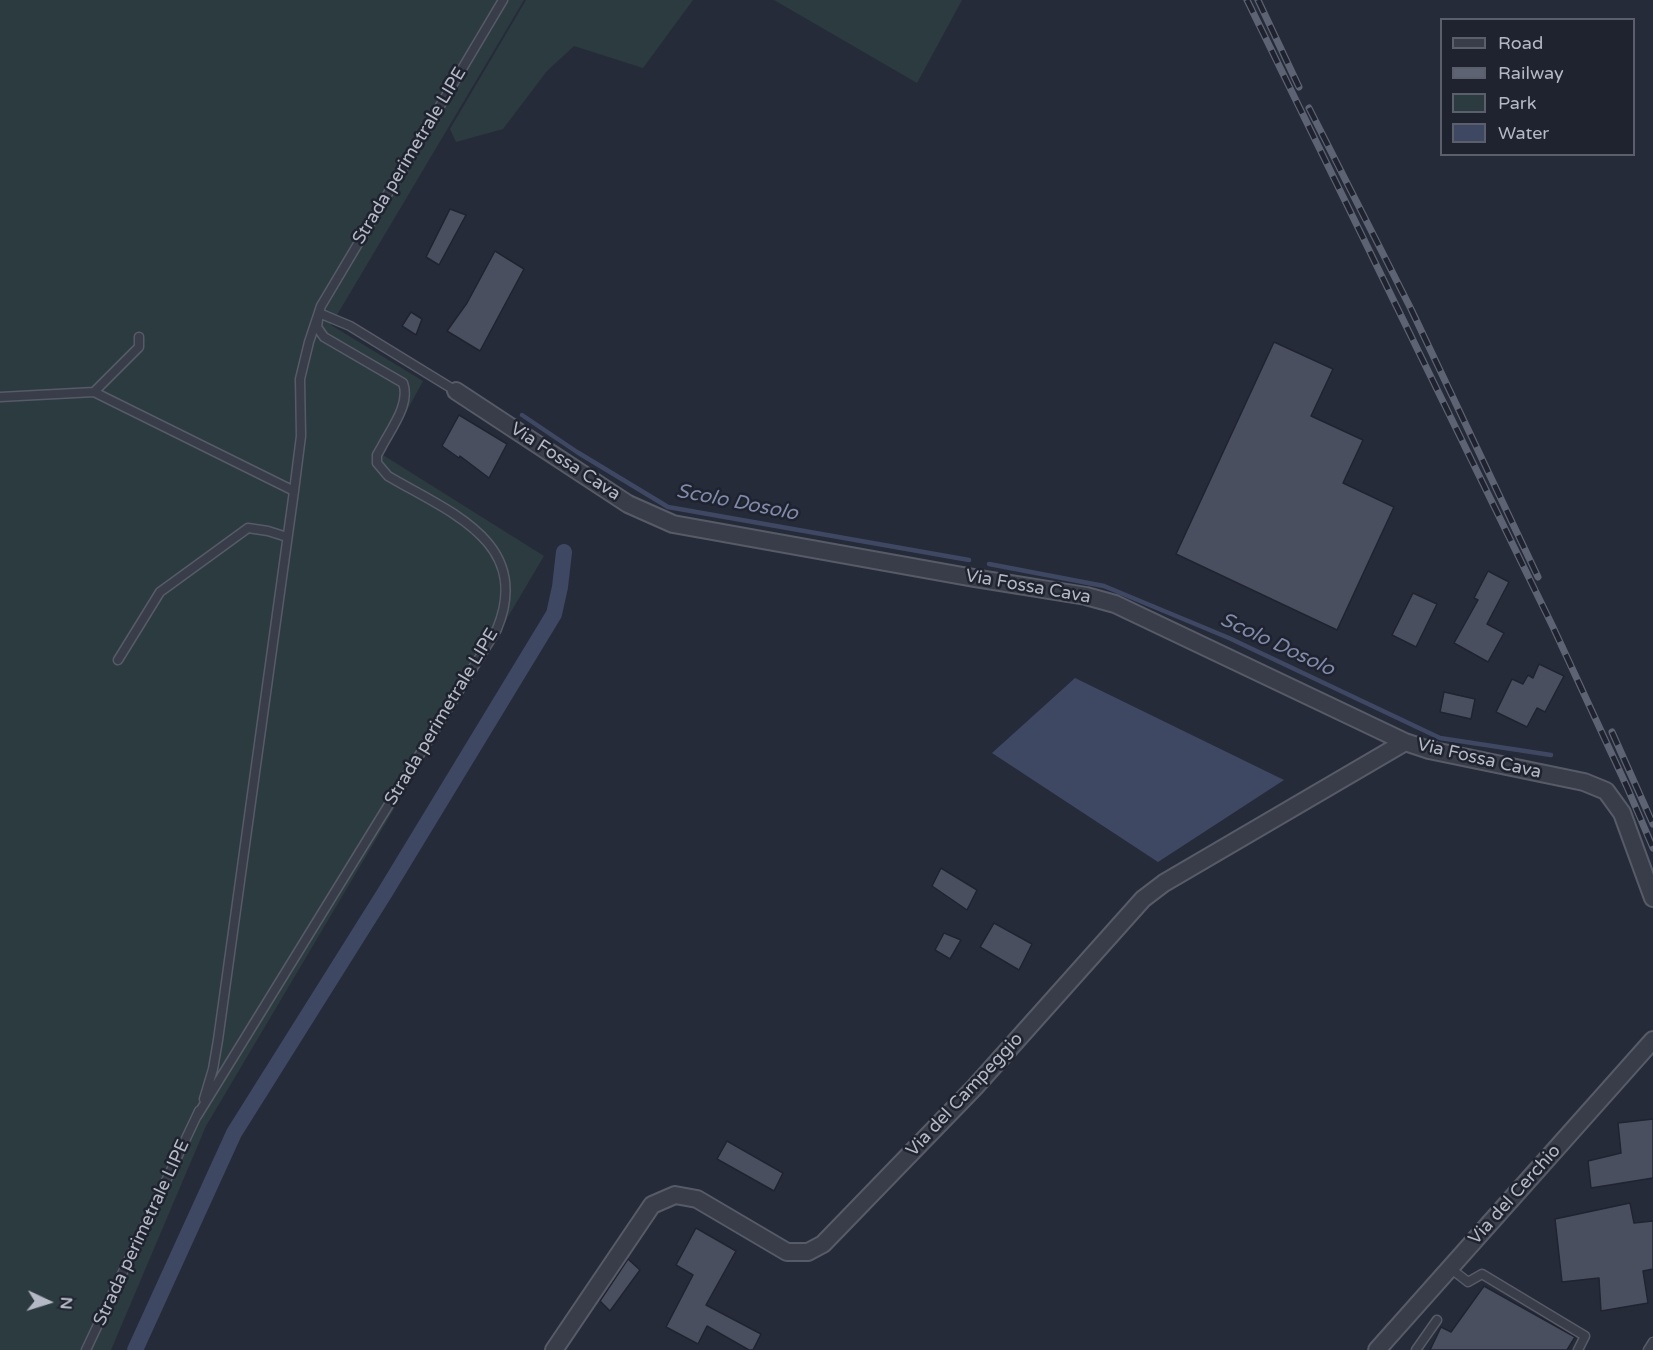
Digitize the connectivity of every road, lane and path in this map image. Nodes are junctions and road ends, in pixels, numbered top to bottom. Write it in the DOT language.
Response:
graph roads {
  1 [pos="503,0"];
  2 [pos="319,313"];
  3 [pos="139,337"];
  4 [pos="456,391"];
  5 [pos="94,392"];
  6 [pos="0,396"];
  7 [pos="294,491"];
  8 [pos="287,537"];
  9 [pos="118,660"];
  10 [pos="1405,742"];
  11 [pos="1653,898"];
  12 [pos="1653,1040"];
  13 [pos="197,1116"];
  14 [pos="1450,1268"];
  15 [pos="1437,1320"];
  16 [pos="1653,1342"];
  17 [pos="86,1350"];
  18 [pos="554,1350"];
  19 [pos="1377,1350"];
  20 [pos="1416,1350"];
  21 [pos="1578,1350"];
  22 [pos="1648,1350"];
  1 -- 2 [label="lane, Strada perimetrale LIPE"];
  2 -- 4 [label="lane"];
  2 -- 7 [label="lane, Strada perimetrale LIPE"];
  2 -- 13 [label="lane, Strada perimetrale LIPE"];
  3 -- 5 [label="lane"];
  4 -- 10 [label="street, Via Fossa Cava"];
  5 -- 6 [label="lane"];
  5 -- 7 [label="lane"];
  7 -- 8 [label="lane, Strada perimetrale LIPE"];
  8 -- 9 [label="lane"];
  8 -- 13 [label="lane, Strada perimetrale LIPE"];
  10 -- 11 [label="street, Via Fossa Cava"];
  10 -- 18 [label="street, Via del Campeggio"];
  12 -- 14 [label="street, Via del Cerchio"];
  13 -- 17 [label="lane, Strada perimetrale LIPE"];
  14 -- 19 [label="street, Via del Cerchio"];
  14 -- 21 [label="lane"];
  15 -- 20 [label="lane"];
  16 -- 22 [label="lane"];
}
